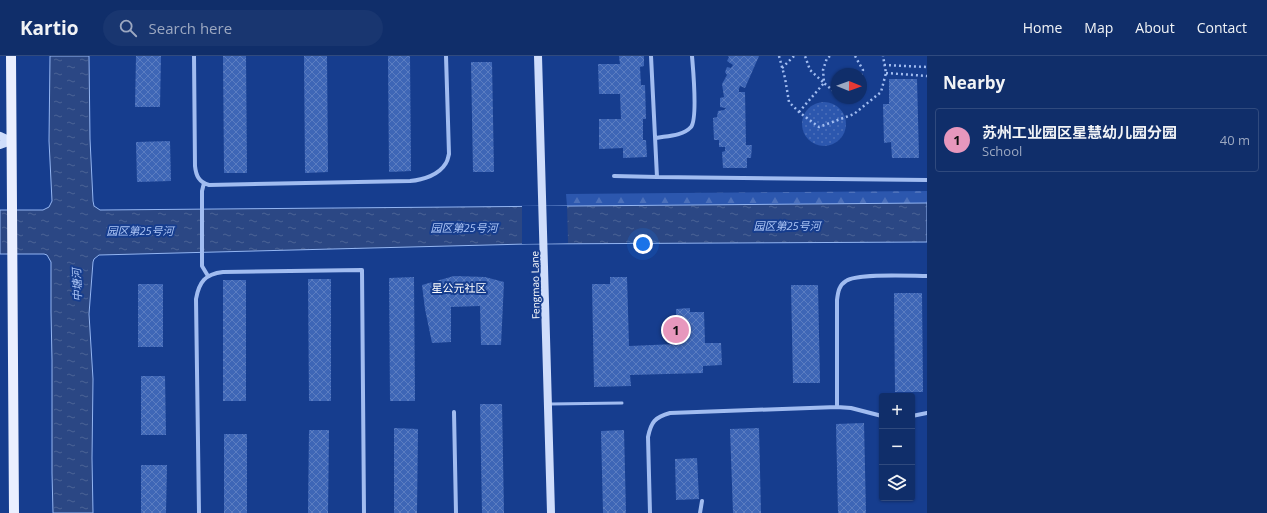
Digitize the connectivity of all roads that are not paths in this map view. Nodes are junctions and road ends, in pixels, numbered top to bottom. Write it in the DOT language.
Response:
graph roads {
  1 [pos="11,56"];
  2 [pos="194,56"];
  3 [pos="446,56"];
  4 [pos="538,56"];
  5 [pos="651,56"];
  6 [pos="692,56"];
  7 [pos="0,136"];
  8 [pos="656,138"];
  9 [pos="11,141"];
  10 [pos="0,145"];
  11 [pos="614,176"];
  12 [pos="658,177"];
  13 [pos="927,180"];
  14 [pos="204,183"];
  15 [pos="208,276"];
  16 [pos="927,276"];
  17 [pos="622,403"];
  18 [pos="548,404"];
  19 [pos="837,407"];
  20 [pos="454,412"];
  21 [pos="927,413"];
  22 [pos="879,415"];
  23 [pos="915,415"];
  24 [pos="702,501"];
  25 [pos="14,513"];
  26 [pos="199,513"];
  27 [pos="364,513"];
  28 [pos="456,513"];
  29 [pos="551,513"];
  30 [pos="650,513"];
  31 [pos="700,513"];
  1 -- 9 [label="main road"];
  2 -- 14 [label="street"];
  3 -- 14 [label="street"];
  4 -- 18 [label="street, Fengmao Lane"];
  5 -- 8 [label="street"];
  6 -- 8 [label="street"];
  7 -- 9 [label="street"];
  8 -- 12 [label="street"];
  9 -- 10 [label="street"];
  9 -- 25 [label="main road"];
  11 -- 12 [label="street"];
  12 -- 13 [label="street"];
  14 -- 15 [label="street"];
  15 -- 26 [label="street"];
  15 -- 27 [label="street"];
  16 -- 19 [label="street"];
  17 -- 18 [label="lane"];
  18 -- 29 [label="street, Fengmao Lane"];
  19 -- 22 [label="street"];
  19 -- 30 [label="street"];
  20 -- 28 [label="street"];
  21 -- 23 [label="street"];
  24 -- 31 [label="street"];
}
